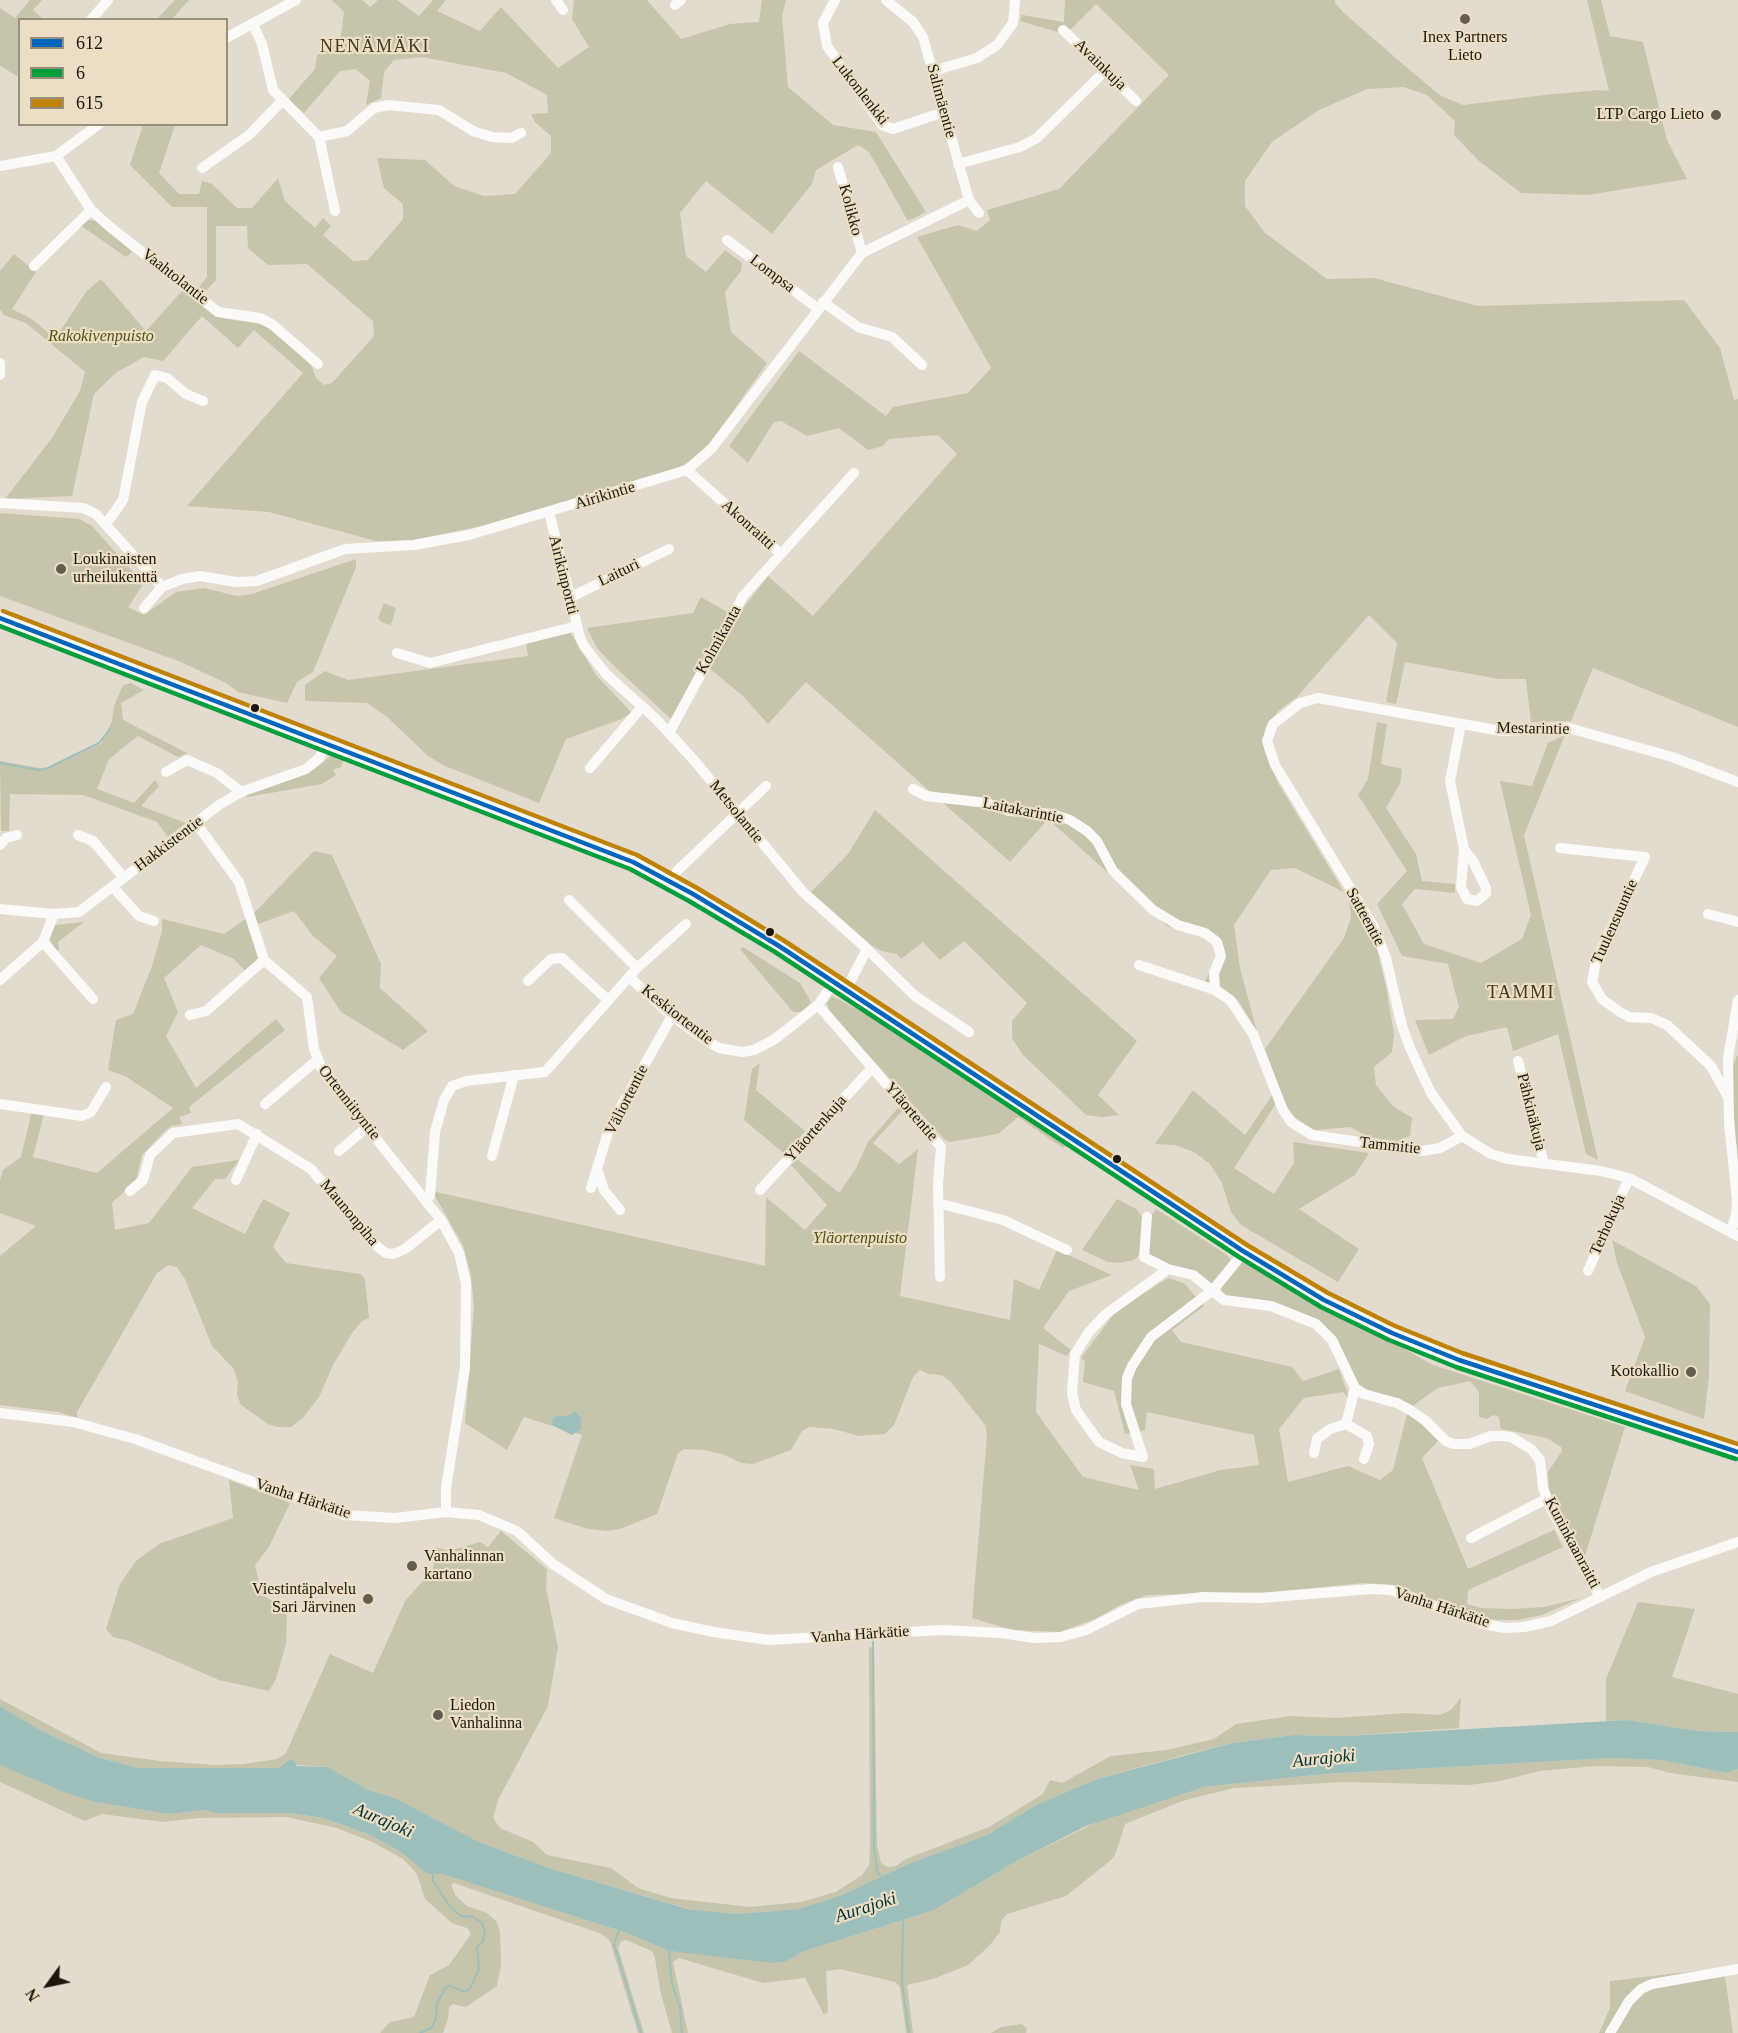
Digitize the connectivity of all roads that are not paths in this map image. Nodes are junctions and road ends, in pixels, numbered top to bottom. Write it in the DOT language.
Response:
graph roads {
  1 [pos="108,0"];
  2 [pos="296,0"];
  3 [pos="556,0"];
  4 [pos="835,0"];
  5 [pos="886,0"];
  6 [pos="1015,0"];
  7 [pos="563,10"];
  8 [pos="93,18"];
  9 [pos="253,24"];
  10 [pos="1063,30"];
  11 [pos="228,37"];
  12 [pos="1105,70"];
  13 [pos="933,71"];
  14 [pos="282,101"];
  15 [pos="1136,101"];
  16 [pos="944,112"];
  17 [pos="96,126"];
  18 [pos="521,133"];
  19 [pos="319,137"];
  20 [pos="56,156"];
  21 [pos="958,164"];
  22 [pos="0,166"];
  23 [pos="838,167"];
  24 [pos="202,168"];
  25 [pos="969,200"];
  26 [pos="91,210"];
  27 [pos="335,211"];
  28 [pos="979,213"];
  29 [pos="727,240"];
  30 [pos="862,253"];
  31 [pos="34,266"];
  32 [pos="820,305"];
  33 [pos="0,363"];
  34 [pos="318,364"];
  35 [pos="922,365"];
  36 [pos="0,375"];
  37 [pos="203,401"];
  38 [pos="687,470"];
  39 [pos="854,473"];
  40 [pos="0,503"];
  41 [pos="549,512"];
  42 [pos="106,524"];
  43 [pos="669,549"];
  44 [pos="781,554"];
  45 [pos="162,587"];
  46 [pos="569,598"];
  47 [pos="144,608"];
  48 [pos="0,618"];
  49 [pos="578,632"];
  50 [pos="397,653"];
  51 [pos="641,708"];
  52 [pos="1289,710"];
  53 [pos="1461,724"];
  54 [pos="669,733"];
  55 [pos="328,743"];
  56 [pos="590,768"];
  57 [pos="166,772"];
  58 [pos="1738,782"];
  59 [pos="766,786"];
  60 [pos="913,789"];
  61 [pos="241,792"];
  62 [pos="737,813"];
  63 [pos="196,823"];
  64 [pos="17,835"];
  65 [pos="78,836"];
  66 [pos="0,845"];
  67 [pos="1560,848"];
  68 [pos="1464,849"];
  69 [pos="677,871"];
  70 [pos="124,878"];
  71 [pos="113,887"];
  72 [pos="570,900"];
  73 [pos="0,909"];
  74 [pos="54,914"];
  75 [pos="1708,914"];
  76 [pos="154,921"];
  77 [pos="1738,922"];
  78 [pos="686,924"];
  79 [pos="43,942"];
  80 [pos="867,949"];
  81 [pos="264,960"];
  82 [pos="1139,965"];
  83 [pos="637,968"];
  84 [pos="630,977"];
  85 [pos="0,980"];
  86 [pos="528,981"];
  87 [pos="840,986"];
  88 [pos="1215,990"];
  89 [pos="93,999"];
  90 [pos="608,1000"];
  91 [pos="1738,1000"];
  92 [pos="818,1005"];
  93 [pos="190,1015"];
  94 [pos="672,1016"];
  95 [pos="969,1032"];
  96 [pos="316,1061"];
  97 [pos="1518,1061"];
  98 [pos="872,1068"];
  99 [pos="514,1075"];
  100 [pos="106,1087"];
  101 [pos="1728,1097"];
  102 [pos="0,1104"];
  103 [pos="266,1104"];
  104 [pos="367,1127"];
  105 [pos="257,1134"];
  106 [pos="1462,1136"];
  107 [pos="339,1151"];
  108 [pos="492,1156"];
  109 [pos="1544,1164"];
  110 [pos="597,1169"];
  111 [pos="1629,1178"];
  112 [pos="236,1180"];
  113 [pos="591,1188"];
  114 [pos="760,1190"];
  115 [pos="130,1191"];
  116 [pos="426,1199"];
  117 [pos="938,1203"];
  118 [pos="620,1210"];
  119 [pos="1147,1217"];
  120 [pos="441,1220"];
  121 [pos="1735,1233"];
  122 [pos="1067,1250"];
  123 [pos="1244,1252"];
  124 [pos="1168,1269"];
  125 [pos="1588,1271"];
  126 [pos="940,1277"];
  127 [pos="1213,1290"];
  128 [pos="1355,1388"];
  129 [pos="0,1413"];
  130 [pos="1346,1424"];
  131 [pos="1680,1431"];
  132 [pos="1738,1444"];
  133 [pos="1738,1452"];
  134 [pos="1314,1454"];
  135 [pos="1364,1459"];
  136 [pos="1546,1499"];
  137 [pos="446,1512"];
  138 [pos="1471,1538"];
  139 [pos="1738,1542"];
  140 [pos="1599,1595"];
  141 [pos="1738,1969"];
  142 [pos="1610,2033"];
  1 -- 8 [label="street"];
  2 -- 9 [label="street"];
  3 -- 7 [label="street"];
  4 -- 16 [label="street, Lukonlenkki"];
  5 -- 13 [label="street, Salimäentie"];
  6 -- 13 [label="street"];
  9 -- 11 [label="street"];
  9 -- 14 [label="street"];
  10 -- 12 [label="street, Avainkuja"];
  12 -- 15 [label="street, Avainkuja"];
  12 -- 21 [label="street"];
  13 -- 16 [label="street, Salimäentie"];
  14 -- 19 [label="street"];
  14 -- 24 [label="street"];
  16 -- 21 [label="street, Salimäentie"];
  17 -- 20 [label="street"];
  18 -- 19 [label="street"];
  19 -- 27 [label="street"];
  20 -- 22 [label="street"];
  20 -- 26 [label="street, Vaahtolantie"];
  21 -- 25 [label="street, Salimäentie"];
  23 -- 30 [label="street, Kolikko"];
  25 -- 28 [label="street, Salimäentie"];
  25 -- 30 [label="street, Airikintie"];
  26 -- 31 [label="street"];
  26 -- 34 [label="street, Vaahtolantie"];
  29 -- 32 [label="street, Lompsa"];
  30 -- 32 [label="street, Airikintie"];
  32 -- 35 [label="street, Lompsa"];
  32 -- 38 [label="street, Airikintie"];
  33 -- 36 [label="street"];
  37 -- 42 [label="street"];
  38 -- 41 [label="street, Airikintie"];
  38 -- 44 [label="street, Akonraitti"];
  39 -- 44 [label="street, Akonraitti"];
  40 -- 42 [label="street"];
  41 -- 45 [label="street, Airikintie"];
  41 -- 46 [label="street, Airikinportti"];
  42 -- 45 [label="street"];
  43 -- 46 [label="street, Laituri"];
  44 -- 54 [label="street, Kolmikanta"];
  45 -- 47 [label="street"];
  46 -- 49 [label="street, Airikinportti"];
  48 -- 55 [label="highway"];
  49 -- 50 [label="street"];
  49 -- 51 [label="street, Metsolantie"];
  51 -- 54 [label="street, Metsolantie"];
  51 -- 56 [label="street"];
  52 -- 53 [label="street, Mestarintie"];
  52 -- 106 [label="street, Satteentie"];
  53 -- 58 [label="street, Mestarintie"];
  53 -- 68 [label="street"];
  54 -- 62 [label="street, Metsolantie"];
  55 -- 61 [label="street, Hakkistentie"];
  55 -- 87 [label="highway"];
  57 -- 61 [label="street"];
  59 -- 62 [label="street"];
  60 -- 88 [label="street, Laitakarintie"];
  61 -- 63 [label="street, Hakkistentie"];
  62 -- 69 [label="street"];
  62 -- 80 [label="street, Metsolantie"];
  63 -- 70 [label="street, Hakkistentie"];
  63 -- 81 [label="street"];
  64 -- 66 [label="street"];
  65 -- 70 [label="street"];
  67 -- 101 [label="street, Tuulensuuntie"];
  70 -- 71 [label="street, Hakkistentie"];
  71 -- 74 [label="street, Hakkistentie"];
  71 -- 76 [label="street"];
  72 -- 83 [label="street"];
  73 -- 74 [label="street, Hakkistentie"];
  74 -- 79 [label="street"];
  75 -- 77 [label="street"];
  78 -- 83 [label="street"];
  79 -- 85 [label="street"];
  79 -- 89 [label="street"];
  80 -- 87 [label="street"];
  80 -- 95 [label="street, Metsolantie"];
  81 -- 93 [label="street"];
  81 -- 96 [label="street, Ortenniityntie"];
  82 -- 88 [label="street, Tammitie"];
  83 -- 84 [label="street"];
  84 -- 90 [label="street, Keskiortentie"];
  84 -- 94 [label="street, Keskiortentie"];
  86 -- 90 [label="street"];
  87 -- 92 [label="street, Keskiortentie"];
  87 -- 123 [label="highway"];
  88 -- 106 [label="street, Tammitie"];
  90 -- 99 [label="street, Keskiortentie"];
  91 -- 101 [label="street"];
  92 -- 94 [label="street, Keskiortentie"];
  92 -- 98 [label="street, Yläortentie"];
  94 -- 110 [label="street, Väliortentie"];
  96 -- 103 [label="street"];
  96 -- 104 [label="street, Ortenniityntie"];
  97 -- 109 [label="street, Pähkinäkuja"];
  98 -- 114 [label="street, Yläortenkuja"];
  98 -- 117 [label="street, Yläortentie"];
  99 -- 108 [label="street"];
  99 -- 116 [label="street, Keskiortentie"];
  100 -- 102 [label="street"];
  101 -- 121 [label="street"];
  104 -- 107 [label="street"];
  104 -- 116 [label="street, Ortenniityntie"];
  105 -- 112 [label="street"];
  105 -- 115 [label="street"];
  105 -- 120 [label="street, Maunonpiha"];
  106 -- 109 [label="street"];
  109 -- 111 [label="street"];
  110 -- 113 [label="street, Väliortentie"];
  110 -- 118 [label="street"];
  111 -- 121 [label="street"];
  111 -- 125 [label="street, Terhokuja"];
  116 -- 120 [label="street, Ortenniityntie"];
  117 -- 122 [label="street"];
  117 -- 126 [label="street, Yläortentie"];
  119 -- 124 [label="street"];
  120 -- 137 [label="street, Ortenniityntie"];
  123 -- 127 [label="street"];
  123 -- 131 [label="highway"];
  124 -- 127 [label="street"];
  124 -- 127 [label="street"];
  127 -- 128 [label="street"];
  128 -- 130 [label="street"];
  128 -- 136 [label="street, Kuninkaanraitti"];
  129 -- 137 [label="street, Vanha Härkätie"];
  130 -- 134 [label="street"];
  130 -- 135 [label="street"];
  131 -- 132 [label="highway"];
  131 -- 133 [label="highway"];
  136 -- 138 [label="street"];
  136 -- 140 [label="street, Kuninkaanraitti"];
  137 -- 140 [label="street, Vanha Härkätie"];
  139 -- 140 [label="street, Vanha Härkätie"];
  141 -- 142 [label="street"];
}
